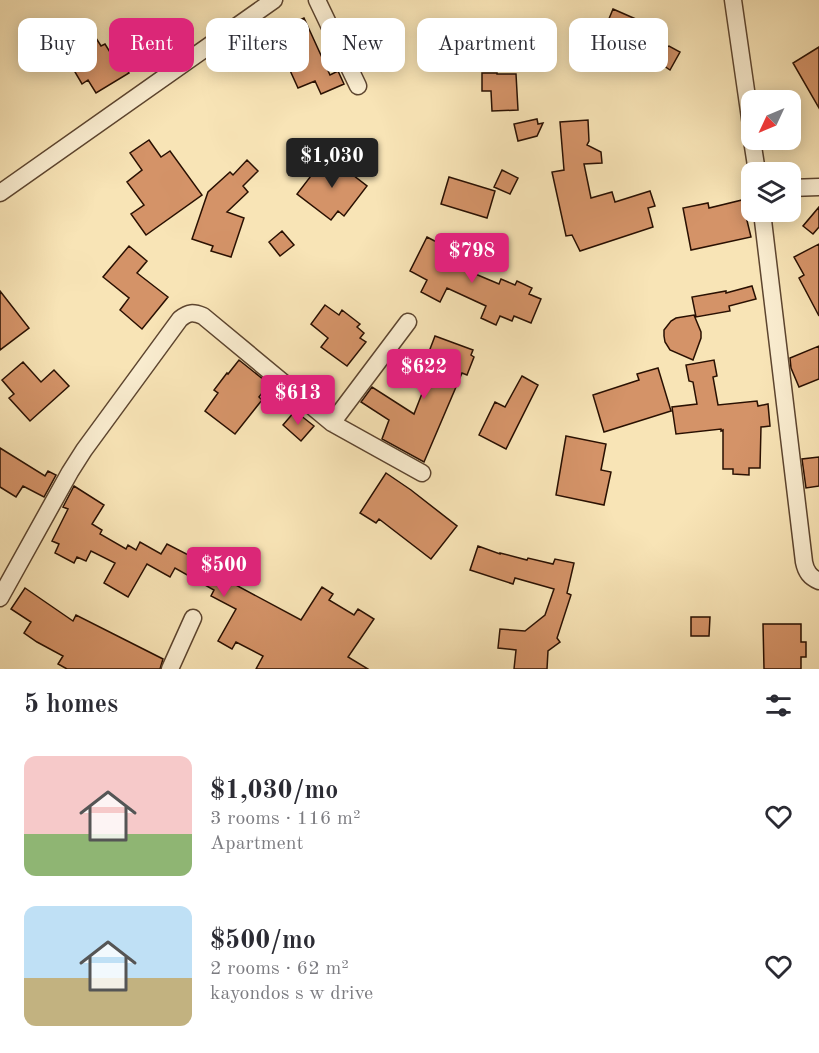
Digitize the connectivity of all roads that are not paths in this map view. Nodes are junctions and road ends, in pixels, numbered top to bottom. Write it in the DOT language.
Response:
graph roads {
  1 [pos="274,0"];
  2 [pos="317,0"];
  3 [pos="733,0"];
  4 [pos="358,86"];
  5 [pos="746,90"];
  6 [pos="819,187"];
  7 [pos="801,188"];
  8 [pos="0,193"];
  9 [pos="763,222"];
  10 [pos="408,322"];
  11 [pos="332,423"];
  12 [pos="422,473"];
  13 [pos="819,581"];
  14 [pos="0,598"];
  15 [pos="193,618"];
  16 [pos="170,669"];
  1 -- 8 [label="street"];
  2 -- 4 [label="street"];
  3 -- 5 [label="street"];
  6 -- 7 [label="street"];
  9 -- 13 [label="street"];
  10 -- 11 [label="street"];
  11 -- 12 [label="street"];
  11 -- 14 [label="street"];
  15 -- 16 [label="street"];
}
